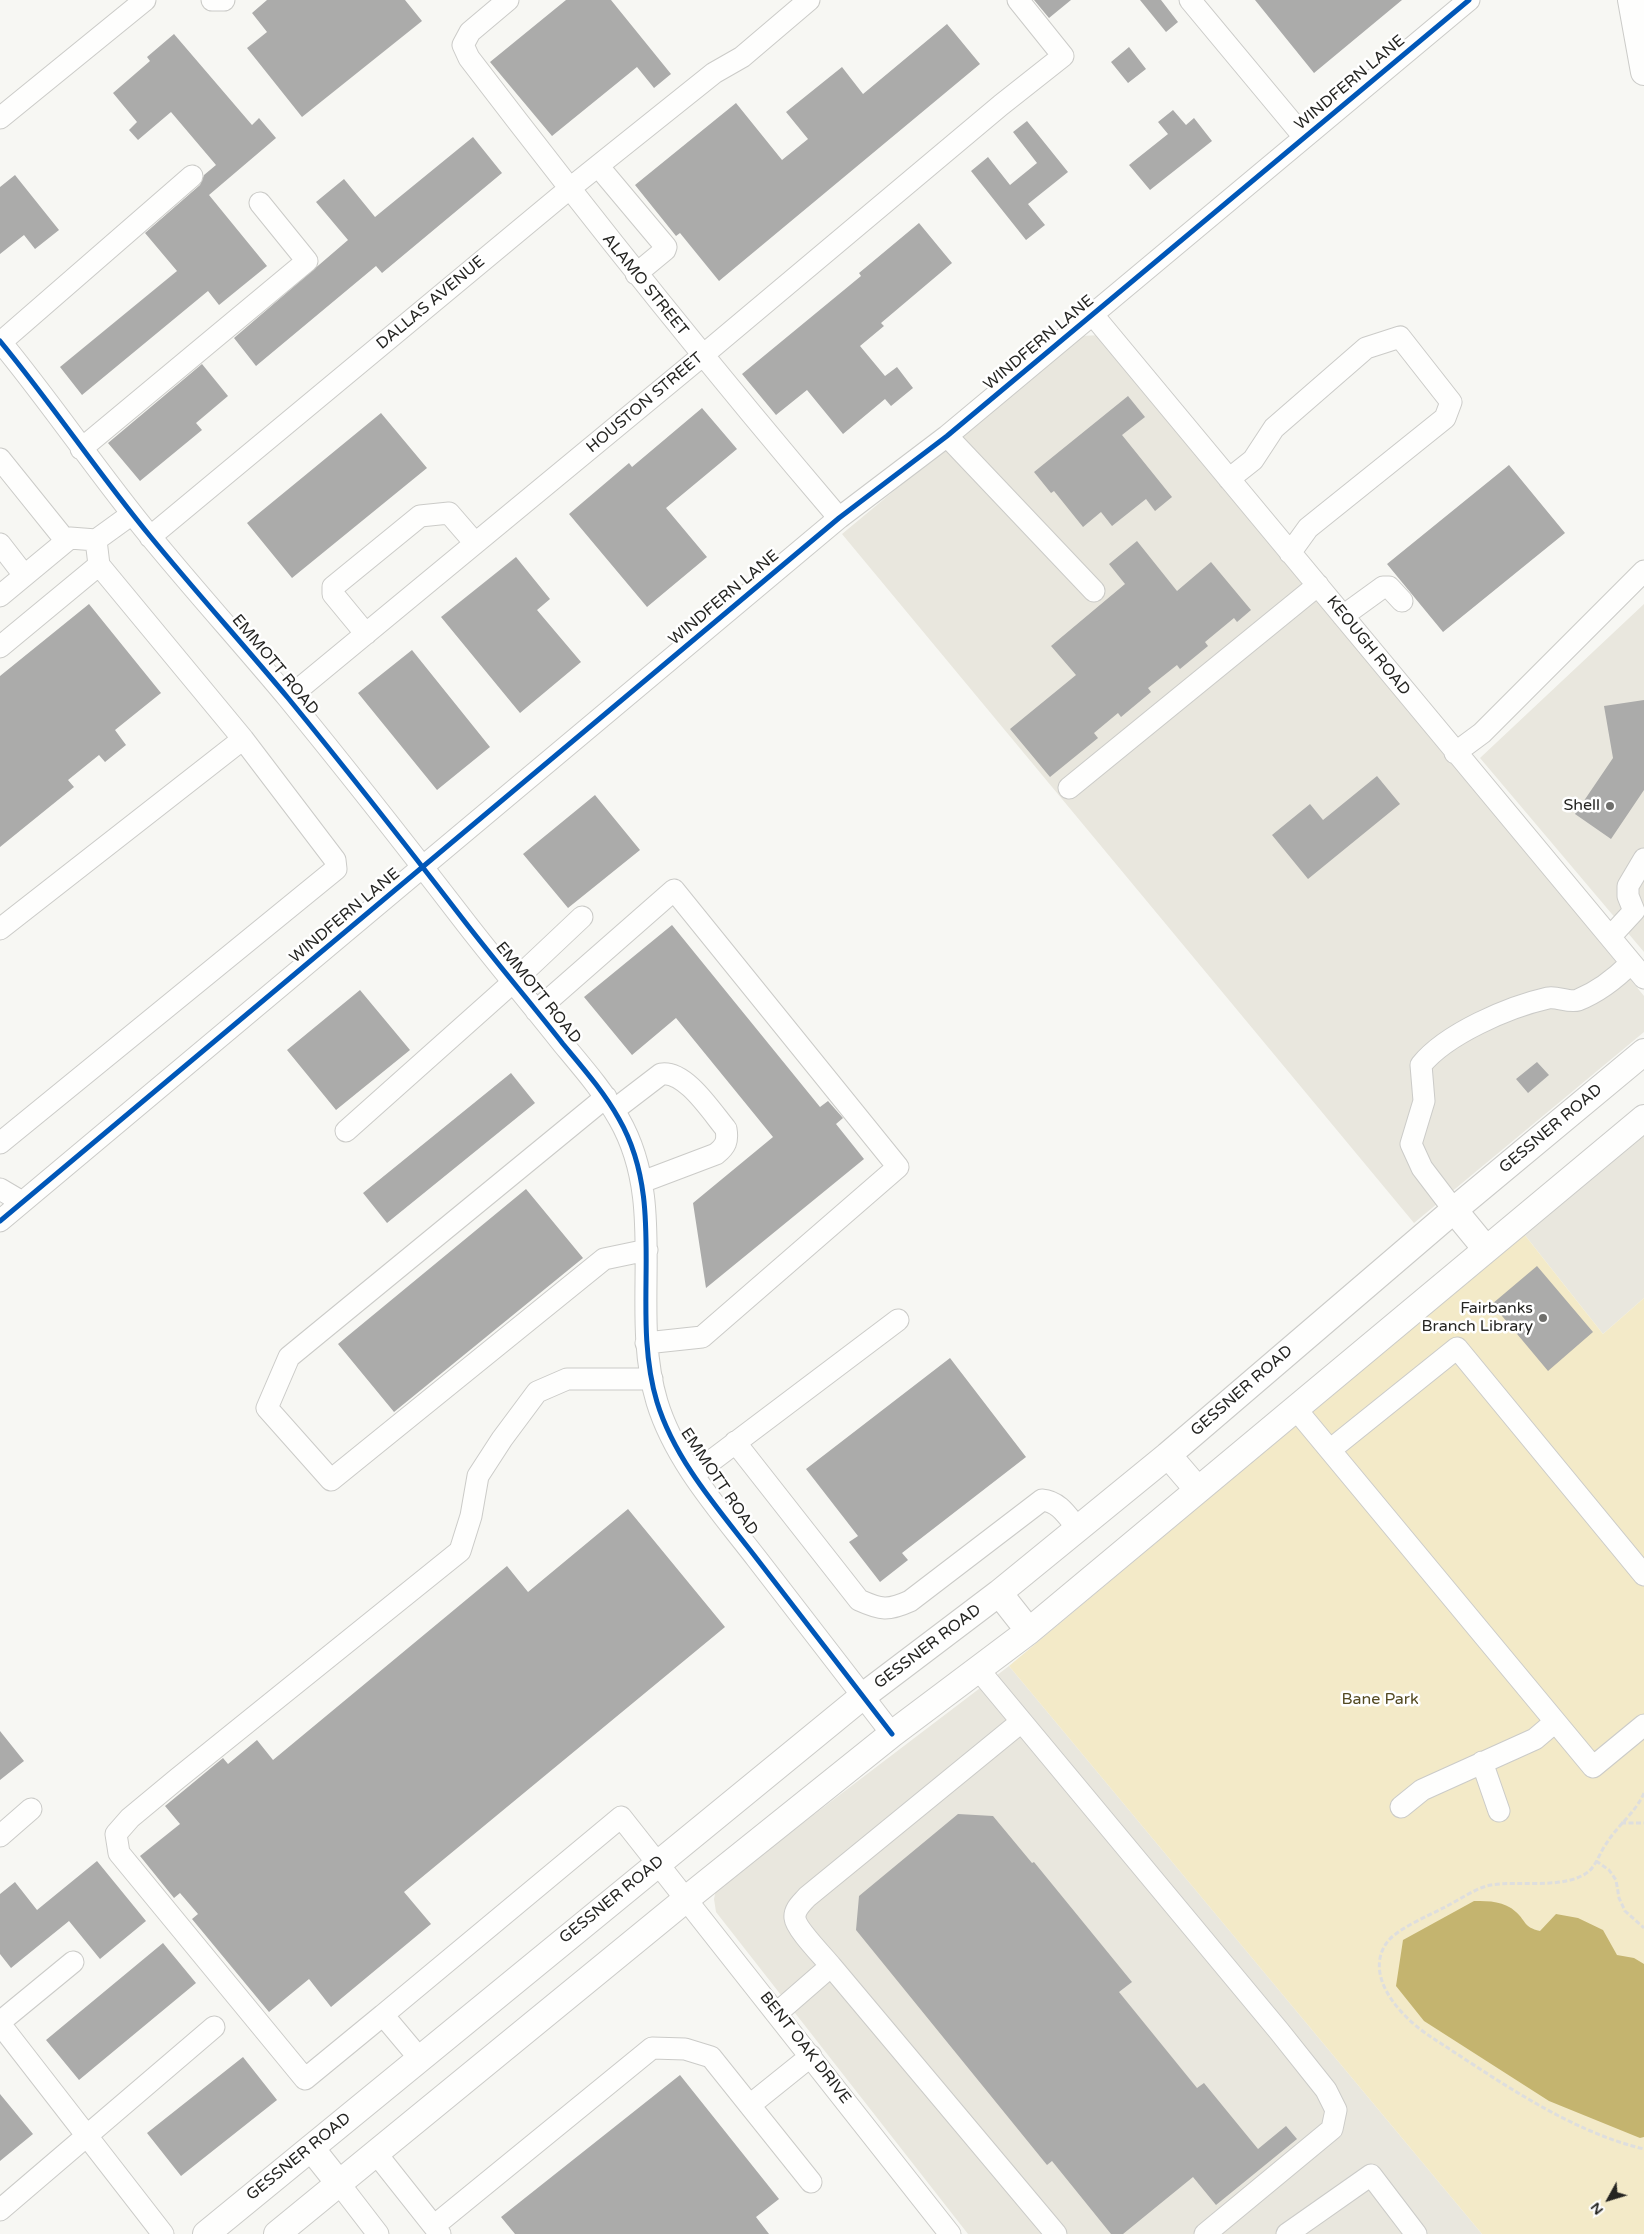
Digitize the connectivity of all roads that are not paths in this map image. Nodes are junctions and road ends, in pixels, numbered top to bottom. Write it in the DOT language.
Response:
graph roads {
  1 [pos="146,0"];
  2 [pos="212,0"];
  3 [pos="224,0"];
  4 [pos="508,0"];
  5 [pos="808,0"];
  6 [pos="1018,0"];
  7 [pos="1190,0"];
  8 [pos="1631,0"];
  9 [pos="1466,1"];
  10 [pos="1644,72"];
  11 [pos="0,118"];
  12 [pos="1304,138"];
  13 [pos="598,166"];
  14 [pos="192,176"];
  15 [pos="569,189"];
  16 [pos="260,203"];
  17 [pos="636,274"];
  18 [pos="1093,314"];
  19 [pos="0,341"];
  20 [pos="702,356"];
  21 [pos="947,436"];
  22 [pos="81,449"];
  23 [pos="0,459"];
  24 [pos="1229,479"];
  25 [pos="132,514"];
  26 [pos="840,518"];
  27 [pos="150,537"];
  28 [pos="96,540"];
  29 [pos="66,541"];
  30 [pos="476,543"];
  31 [pos="0,544"];
  32 [pos="1290,552"];
  33 [pos="99,566"];
  34 [pos="1644,571"];
  35 [pos="24,575"];
  36 [pos="1318,585"];
  37 [pos="1094,591"];
  38 [pos="0,596"];
  39 [pos="1402,601"];
  40 [pos="1343,616"];
  41 [pos="366,634"];
  42 [pos="0,647"];
  43 [pos="288,698"];
  44 [pos="243,739"];
  45 [pos="1455,753"];
  46 [pos="1069,788"];
  47 [pos="1644,859"];
  48 [pos="423,867"];
  49 [pos="1639,914"];
  50 [pos="582,917"];
  51 [pos="0,929"];
  52 [pos="1610,937"];
  53 [pos="1638,971"];
  54 [pos="512,983"];
  55 [pos="536,1011"];
  56 [pos="1644,1052"];
  57 [pos="610,1104"];
  58 [pos="1644,1118"];
  59 [pos="346,1131"];
  60 [pos="0,1143"];
  61 [pos="642,1182"];
  62 [pos="0,1189"];
  63 [pos="22,1202"];
  64 [pos="1454,1210"];
  65 [pos="1,1217"];
  66 [pos="647,1250"];
  67 [pos="1486,1250"];
  68 [pos="898,1320"];
  69 [pos="646,1343"];
  70 [pos="652,1380"];
  71 [pos="1295,1408"];
  72 [pos="735,1442"];
  73 [pos="1330,1450"];
  74 [pos="1168,1455"];
  75 [pos="694,1474"];
  76 [pos="1198,1490"];
  77 [pos="1078,1529"];
  78 [pos="1644,1575"];
  79 [pos="999,1593"];
  80 [pos="1029,1631"];
  81 [pos="978,1669"];
  82 [pos="863,1696"];
  83 [pos="1021,1722"];
  84 [pos="1555,1722"];
  85 [pos="1644,1725"];
  86 [pos="892,1734"];
  87 [pos="1482,1762"];
  88 [pos="1401,1807"];
  89 [pos="31,1809"];
  90 [pos="1498,1811"];
  91 [pos="0,1836"];
  92 [pos="657,1864"];
  93 [pos="685,1900"];
  94 [pos="73,1962"];
  95 [pos="831,1966"];
  96 [pos="777,2013"];
  97 [pos="383,2014"];
  98 [pos="0,2023"];
  99 [pos="214,2027"];
  100 [pos="811,2056"];
  101 [pos="420,2059"];
  102 [pos="750,2105"];
  103 [pos="86,2136"];
  104 [pos="311,2148"];
  105 [pos="375,2152"];
  106 [pos="338,2182"];
  107 [pos="811,2182"];
  108 [pos="0,2210"];
  109 [pos="437,2230"];
  110 [pos="163,2234"];
  111 [pos="206,2234"];
  112 [pos="277,2234"];
  113 [pos="378,2234"];
  114 [pos="950,2234"];
  115 [pos="1056,2234"];
  116 [pos="1205,2234"];
  117 [pos="1287,2234"];
  118 [pos="1416,2234"];
  1 -- 11 [label="street"];
  2 -- 3 [label="street"];
  4 -- 15 [label="street, ALAMO STREET"];
  5 -- 13 [label="street, DALLAS AVENUE"];
  6 -- 20 [label="street, HOUSTON STREET"];
  7 -- 12 [label="street"];
  8 -- 10 [label="main road"];
  9 -- 12 [label="street, WINDFERN LANE"];
  12 -- 18 [label="street, WINDFERN LANE"];
  13 -- 15 [label="street, DALLAS AVENUE"];
  13 -- 17 [label="street"];
  14 -- 19 [label="street"];
  15 -- 17 [label="street, ALAMO STREET"];
  15 -- 27 [label="street, DALLAS AVENUE"];
  16 -- 22 [label="street"];
  17 -- 20 [label="street, ALAMO STREET"];
  18 -- 21 [label="street, WINDFERN LANE"];
  18 -- 24 [label="street, KEOUGH ROAD"];
  19 -- 22 [label="street, EMMOTT ROAD"];
  20 -- 26 [label="street, ALAMO STREET"];
  20 -- 30 [label="street, HOUSTON STREET"];
  21 -- 26 [label="street, WINDFERN LANE"];
  21 -- 37 [label="street"];
  22 -- 25 [label="street, EMMOTT ROAD"];
  23 -- 29 [label="street"];
  24 -- 32 [label="street, KEOUGH ROAD"];
  24 -- 32 [label="street"];
  25 -- 27 [label="street, EMMOTT ROAD"];
  25 -- 28 [label="street"];
  26 -- 48 [label="street, WINDFERN LANE"];
  27 -- 43 [label="street, EMMOTT ROAD"];
  28 -- 29 [label="street"];
  28 -- 33 [label="street"];
  29 -- 35 [label="street"];
  30 -- 41 [label="street, HOUSTON STREET"];
  30 -- 41 [label="street"];
  31 -- 35 [label="street"];
  32 -- 36 [label="street, KEOUGH ROAD"];
  33 -- 42 [label="street"];
  33 -- 44 [label="street"];
  34 -- 45 [label="street"];
  35 -- 38 [label="street"];
  36 -- 40 [label="street, KEOUGH ROAD"];
  36 -- 46 [label="street"];
  39 -- 40 [label="street"];
  40 -- 45 [label="street, KEOUGH ROAD"];
  41 -- 43 [label="street, HOUSTON STREET"];
  43 -- 48 [label="street, EMMOTT ROAD"];
  44 -- 51 [label="street"];
  44 -- 60 [label="street"];
  45 -- 52 [label="street, KEOUGH ROAD"];
  47 -- 49 [label="street"];
  48 -- 54 [label="street, EMMOTT ROAD"];
  48 -- 63 [label="street, WINDFERN LANE"];
  49 -- 52 [label="street"];
  50 -- 54 [label="street"];
  52 -- 53 [label="street, KEOUGH ROAD"];
  53 -- 64 [label="street"];
  54 -- 55 [label="street, EMMOTT ROAD"];
  54 -- 59 [label="street"];
  55 -- 57 [label="street, EMMOTT ROAD"];
  55 -- 69 [label="street"];
  56 -- 64 [label="main road, GESSNER ROAD"];
  57 -- 61 [label="street, EMMOTT ROAD"];
  57 -- 61 [label="street"];
  57 -- 66 [label="street"];
  58 -- 67 [label="main road"];
  61 -- 66 [label="street, EMMOTT ROAD"];
  62 -- 63 [label="street"];
  63 -- 65 [label="street, WINDFERN LANE"];
  64 -- 67 [label="main road"];
  64 -- 74 [label="main road, GESSNER ROAD"];
  66 -- 69 [label="street, EMMOTT ROAD"];
  67 -- 71 [label="main road"];
  68 -- 72 [label="street"];
  69 -- 70 [label="street, EMMOTT ROAD"];
  70 -- 75 [label="street, EMMOTT ROAD"];
  70 -- 97 [label="street"];
  71 -- 73 [label="street"];
  71 -- 76 [label="main road"];
  72 -- 75 [label="street"];
  72 -- 77 [label="street"];
  73 -- 78 [label="street"];
  73 -- 84 [label="street"];
  74 -- 76 [label="main road"];
  74 -- 77 [label="main road, GESSNER ROAD"];
  75 -- 82 [label="street, EMMOTT ROAD"];
  76 -- 80 [label="main road"];
  77 -- 79 [label="main road, GESSNER ROAD"];
  79 -- 80 [label="main road"];
  79 -- 82 [label="main road, GESSNER ROAD"];
  80 -- 81 [label="main road"];
  81 -- 83 [label="street"];
  81 -- 86 [label="main road"];
  82 -- 86 [label="street, EMMOTT ROAD"];
  82 -- 92 [label="main road, GESSNER ROAD"];
  83 -- 95 [label="street"];
  83 -- 116 [label="street"];
  84 -- 85 [label="street"];
  84 -- 87 [label="street"];
  86 -- 93 [label="main road"];
  87 -- 88 [label="street"];
  87 -- 90 [label="street"];
  89 -- 91 [label="street"];
  92 -- 93 [label="street, BENT OAK DRIVE"];
  92 -- 97 [label="street, BENT OAK DRIVE"];
  92 -- 101 [label="main road, GESSNER ROAD"];
  93 -- 96 [label="street, BENT OAK DRIVE"];
  93 -- 105 [label="main road"];
  94 -- 98 [label="street"];
  95 -- 96 [label="street"];
  95 -- 115 [label="street"];
  96 -- 100 [label="street, BENT OAK DRIVE"];
  97 -- 101 [label="street"];
  98 -- 103 [label="street"];
  99 -- 103 [label="street"];
  100 -- 102 [label="street"];
  100 -- 114 [label="street, BENT OAK DRIVE"];
  101 -- 104 [label="main road, GESSNER ROAD"];
  102 -- 107 [label="street"];
  102 -- 109 [label="street"];
  103 -- 108 [label="street"];
  103 -- 110 [label="street"];
  104 -- 106 [label="main road"];
  104 -- 111 [label="main road, GESSNER ROAD"];
  105 -- 106 [label="main road"];
  105 -- 109 [label="street"];
  106 -- 112 [label="main road"];
  106 -- 113 [label="street"];
  117 -- 118 [label="street"];
}
